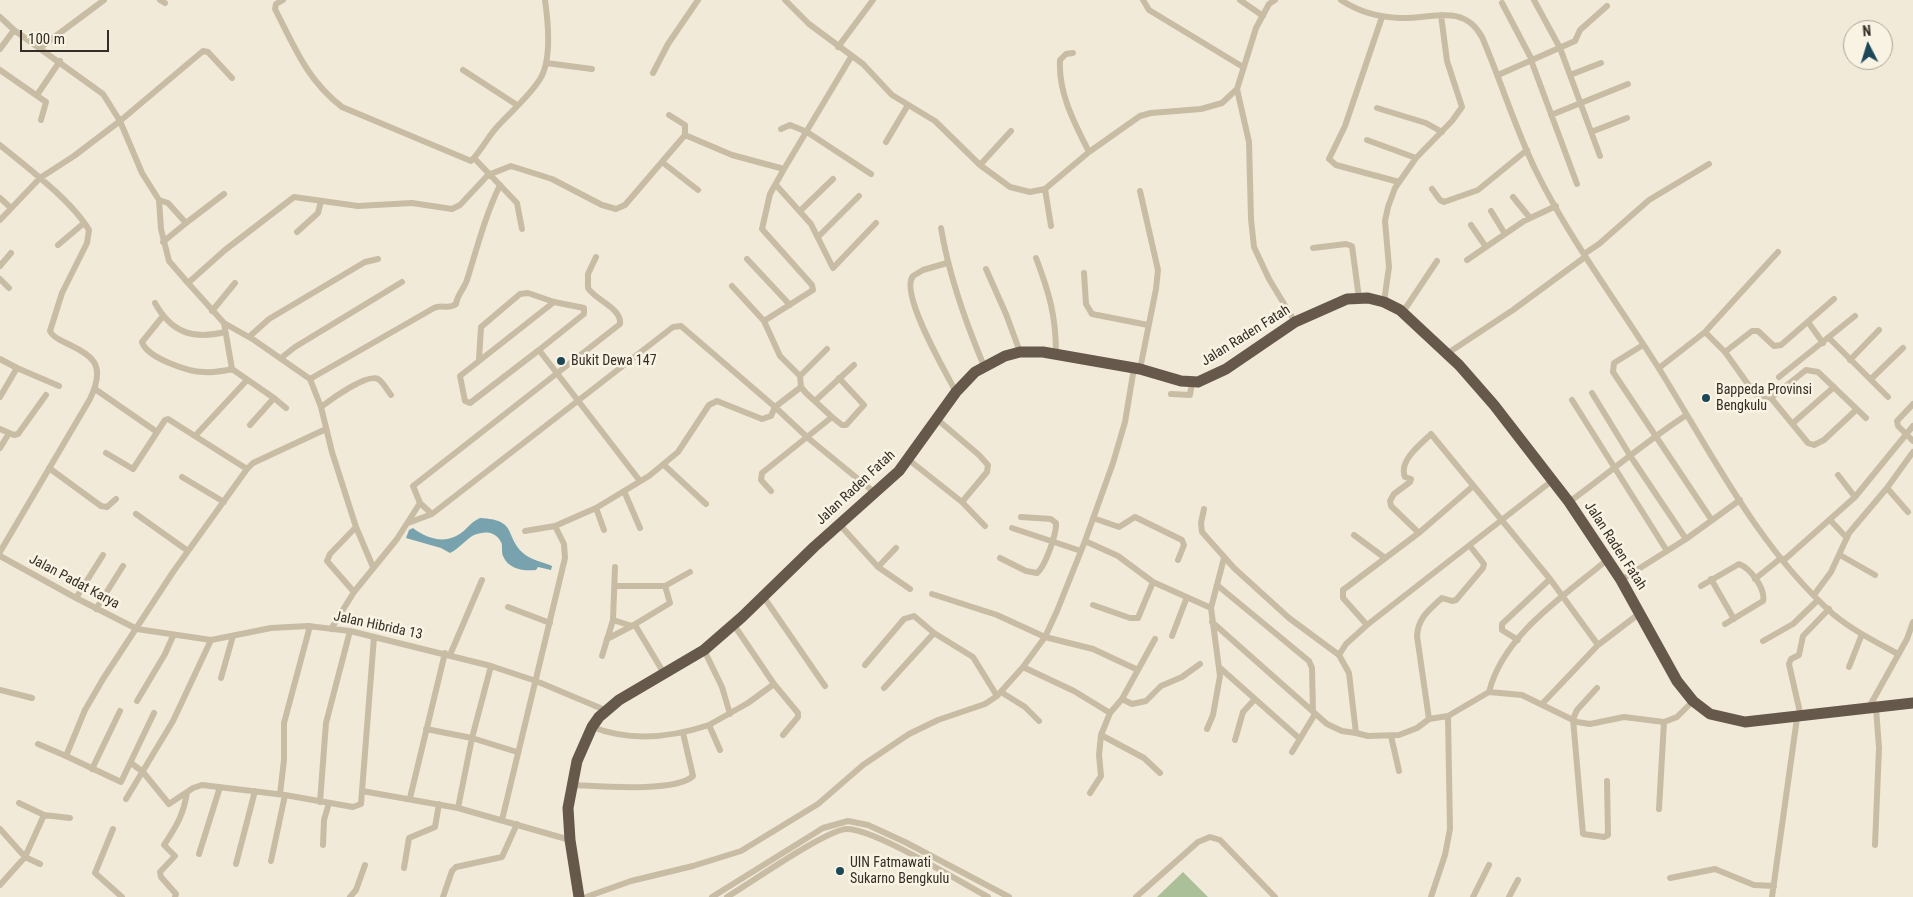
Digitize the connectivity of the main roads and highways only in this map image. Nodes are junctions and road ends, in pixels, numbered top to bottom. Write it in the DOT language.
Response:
graph roads {
  1 [pos="1913,703"];
  2 [pos="578,897"];
  1 -- 2 [label="highway, Jalan Raden Fatah"];
}
